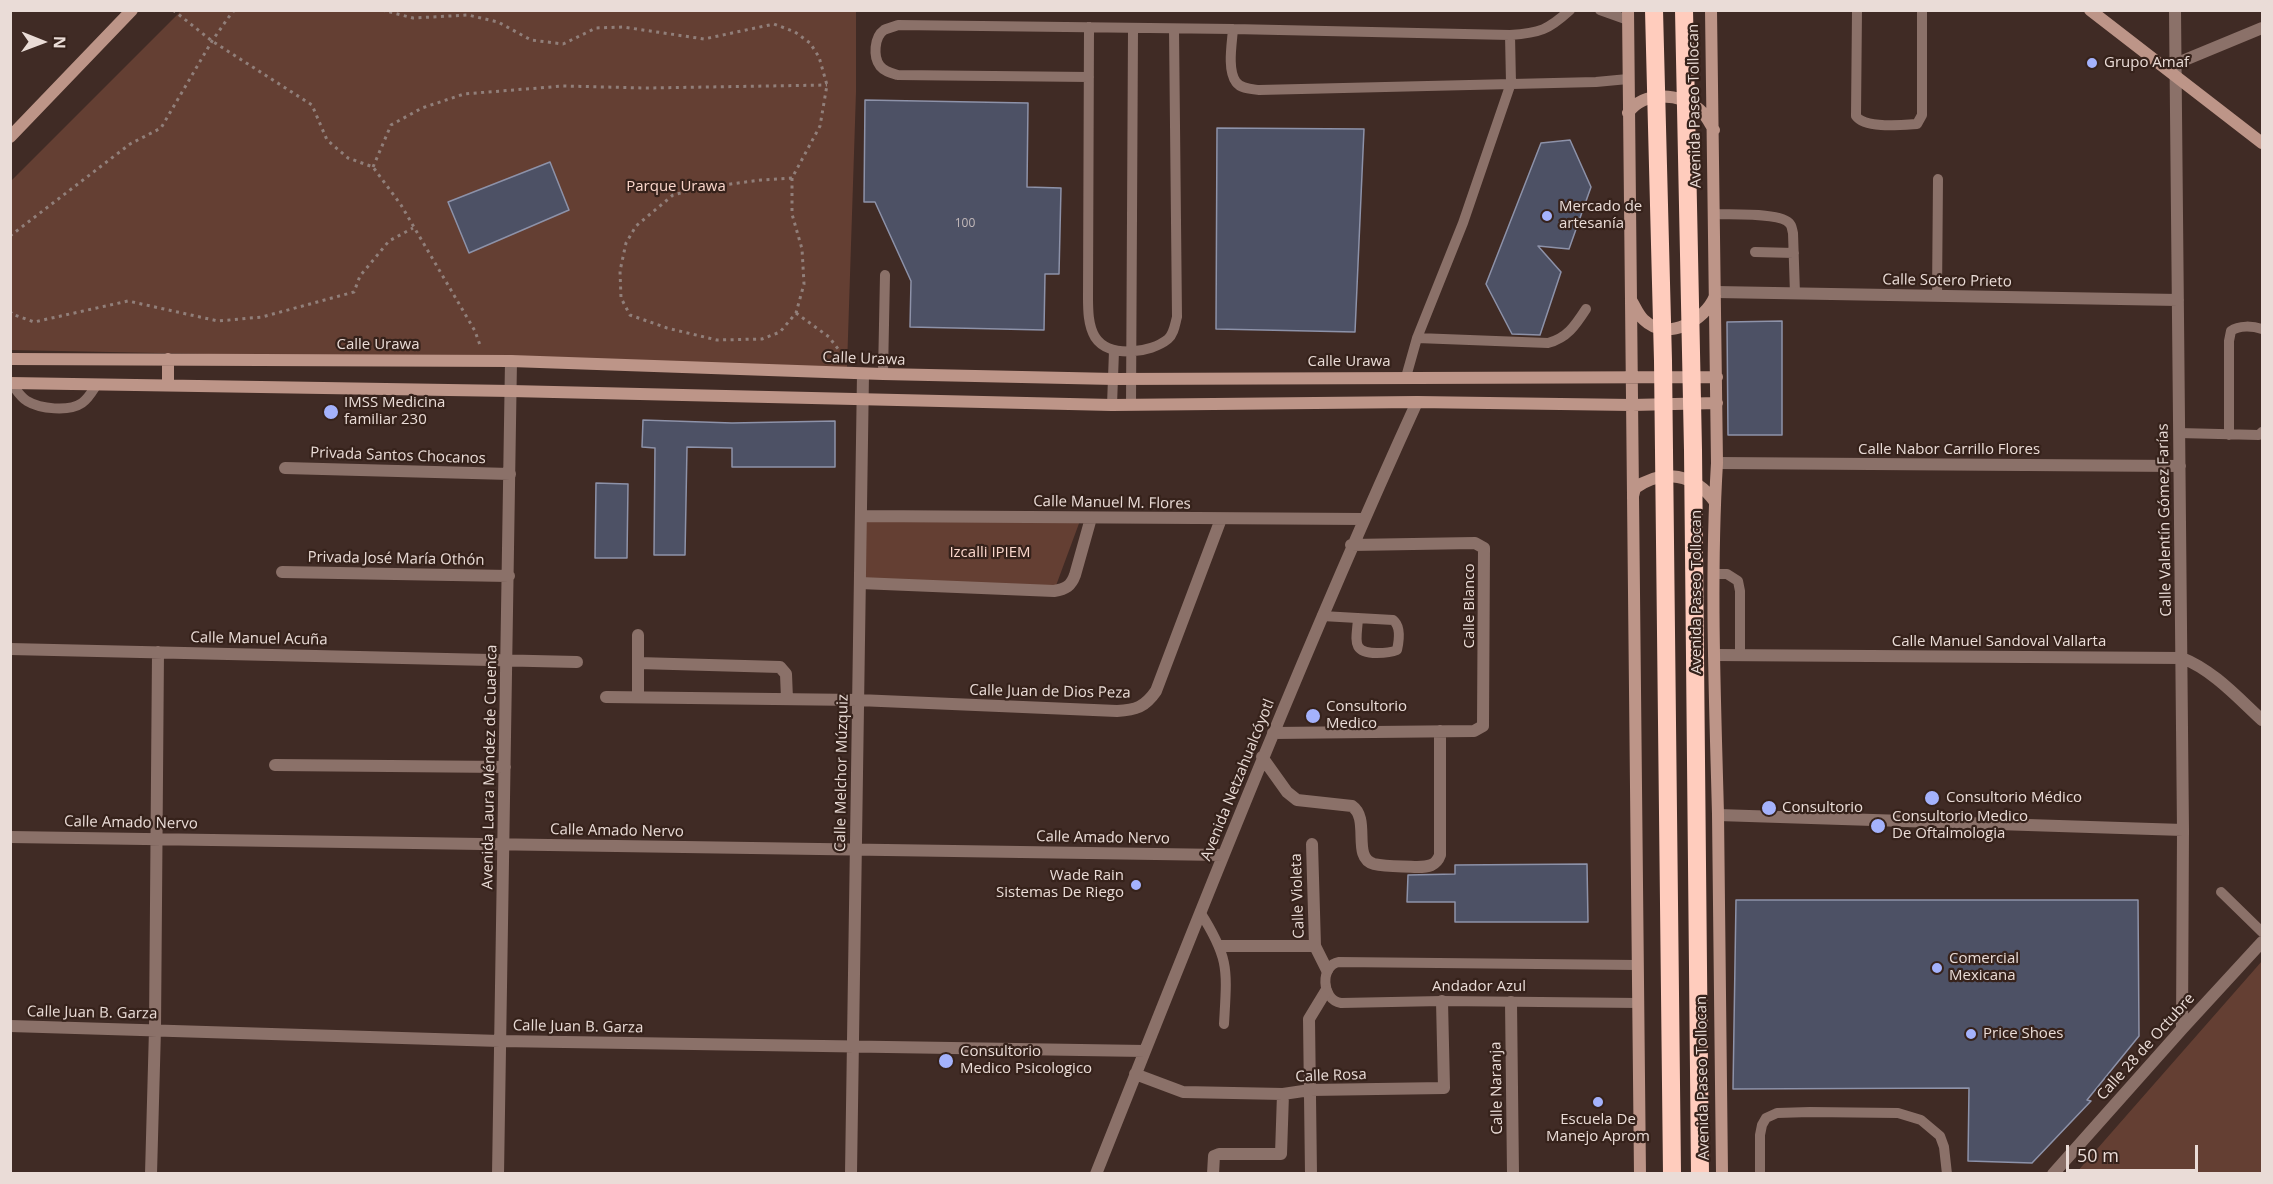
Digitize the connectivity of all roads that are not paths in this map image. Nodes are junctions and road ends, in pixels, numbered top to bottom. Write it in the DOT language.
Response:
graph roads {
  1 [pos="132,10"];
  2 [pos="1570,10"];
  3 [pos="1600,10"];
  4 [pos="1654,10"];
  5 [pos="1684,10"];
  6 [pos="1711,10"];
  7 [pos="1857,10"];
  8 [pos="1922,10"];
  9 [pos="2090,10"];
  10 [pos="2175,10"];
  11 [pos="1628,15"];
  12 [pos="1089,27"];
  13 [pos="2262,28"];
  14 [pos="1132,29"];
  15 [pos="1174,29"];
  16 [pos="1233,29"];
  17 [pos="1510,35"];
  18 [pos="2176,69"];
  19 [pos="1089,77"];
  20 [pos="1628,79"];
  21 [pos="1511,83"];
  22 [pos="1629,113"];
  23 [pos="1714,131"];
  24 [pos="10,137"];
  25 [pos="2262,143"];
  26 [pos="1938,179"];
  27 [pos="1715,214"];
  28 [pos="1755,252"];
  29 [pos="1794,253"];
  30 [pos="885,275"];
  31 [pos="1716,292"];
  32 [pos="1795,294"];
  33 [pos="1629,296"];
  34 [pos="1937,296"];
  35 [pos="2178,300"];
  36 [pos="1586,309"];
  37 [pos="2262,329"];
  38 [pos="1417,338"];
  39 [pos="1114,351"];
  40 [pos="1130,353"];
  41 [pos="10,359"];
  42 [pos="168,359"];
  43 [pos="510,361"];
  44 [pos="863,374"];
  45 [pos="883,375"];
  46 [pos="1406,377"];
  47 [pos="1717,377"];
  48 [pos="1632,378"];
  49 [pos="1114,379"];
  50 [pos="1131,379"];
  51 [pos="11,383"];
  52 [pos="97,384"];
  53 [pos="168,385"];
  54 [pos="511,391"];
  55 [pos="862,400"];
  56 [pos="1417,402"];
  57 [pos="1717,403"];
  58 [pos="1113,405"];
  59 [pos="1131,405"];
  60 [pos="1632,405"];
  61 [pos="2262,432"];
  62 [pos="2179,433"];
  63 [pos="2229,435"];
  64 [pos="1718,464"];
  65 [pos="2180,466"];
  66 [pos="285,468"];
  67 [pos="510,474"];
  68 [pos="1715,502"];
  69 [pos="1632,504"];
  70 [pos="861,516"];
  71 [pos="1091,518"];
  72 [pos="1221,519"];
  73 [pos="1363,519"];
  74 [pos="1351,545"];
  75 [pos="282,572"];
  76 [pos="1715,574"];
  77 [pos="508,576"];
  78 [pos="860,583"];
  79 [pos="1322,616"];
  80 [pos="1358,618"];
  81 [pos="638,636"];
  82 [pos="10,649"];
  83 [pos="158,652"];
  84 [pos="1713,655"];
  85 [pos="1740,656"];
  86 [pos="2182,658"];
  87 [pos="507,660"];
  88 [pos="578,662"];
  89 [pos="638,663"];
  90 [pos="606,697"];
  91 [pos="638,697"];
  92 [pos="787,699"];
  93 [pos="858,700"];
  94 [pos="2262,720"];
  95 [pos="1440,731"];
  96 [pos="1274,733"];
  97 [pos="1262,757"];
  98 [pos="275,765"];
  99 [pos="505,767"];
  100 [pos="1718,815"];
  101 [pos="2183,830"];
  102 [pos="10,837"];
  103 [pos="155,839"];
  104 [pos="504,844"];
  105 [pos="1312,844"];
  106 [pos="856,850"];
  107 [pos="1223,855"];
  108 [pos="2221,892"];
  109 [pos="1200,912"];
  110 [pos="2262,932"];
  111 [pos="2262,942"];
  112 [pos="1220,946"];
  113 [pos="1315,946"];
  114 [pos="1637,965"];
  115 [pos="1327,970"];
  116 [pos="1326,990"];
  117 [pos="1443,1001"];
  118 [pos="1511,1002"];
  119 [pos="1639,1003"];
  120 [pos="1224,1024"];
  121 [pos="10,1026"];
  122 [pos="155,1029"];
  123 [pos="2181,1029"];
  124 [pos="500,1041"];
  125 [pos="853,1047"];
  126 [pos="1145,1051"];
  127 [pos="1136,1074"];
  128 [pos="1310,1090"];
  129 [pos="1283,1094"];
  130 [pos="151,1173"];
  131 [pos="498,1173"];
  132 [pos="851,1173"];
  133 [pos="1096,1173"];
  134 [pos="1213,1173"];
  135 [pos="1311,1173"];
  136 [pos="1513,1173"];
  137 [pos="1640,1173"];
  138 [pos="1672,1173"];
  139 [pos="1700,1173"];
  140 [pos="1722,1173"];
  141 [pos="1760,1173"];
  142 [pos="1948,1173"];
  143 [pos="2053,1173"];
  1 -- 24 [label="main road"];
  2 -- 17 [label="lane"];
  3 -- 11 [label="lane"];
  4 -- 138 [label="highway, Avenida Paseo Tollocan, bridge"];
  5 -- 139 [label="highway, Avenida Paseo Tollocan, bridge"];
  6 -- 23 [label="main road, Avenida Paseo Tollocan"];
  7 -- 8 [label="lane"];
  9 -- 18 [label="main road"];
  10 -- 18 [label="street, Calle Valentín Gómez Farías"];
  11 -- 20 [label="main road"];
  12 -- 14 [label="lane"];
  12 -- 19 [label="lane"];
  12 -- 19 [label="lane"];
  13 -- 18 [label="street"];
  14 -- 15 [label="lane"];
  14 -- 40 [label="lane"];
  15 -- 16 [label="lane"];
  15 -- 40 [label="lane"];
  16 -- 17 [label="lane"];
  16 -- 21 [label="lane"];
  17 -- 21 [label="lane"];
  18 -- 25 [label="main road"];
  18 -- 35 [label="street, Calle Valentín Gómez Farías"];
  19 -- 39 [label="lane"];
  20 -- 21 [label="lane"];
  20 -- 22 [label="main road"];
  21 -- 38 [label="lane"];
  22 -- 23 [label="main road"];
  22 -- 33 [label="main road"];
  23 -- 27 [label="main road, Avenida Paseo Tollocan"];
  26 -- 34 [label="lane"];
  27 -- 29 [label="lane"];
  27 -- 31 [label="main road, Avenida Paseo Tollocan"];
  28 -- 29 [label="lane"];
  29 -- 32 [label="lane"];
  30 -- 45 [label="lane"];
  31 -- 32 [label="street, Calle Sotero Prieto"];
  31 -- 33 [label="main road"];
  31 -- 47 [label="main road, Avenida Paseo Tollocan"];
  32 -- 34 [label="street, Calle Sotero Prieto"];
  33 -- 48 [label="main road"];
  34 -- 35 [label="street, Calle Sotero Prieto"];
  35 -- 62 [label="street, Calle Valentín Gómez Farías"];
  36 -- 38 [label="lane"];
  37 -- 63 [label="lane"];
  38 -- 46 [label="lane"];
  39 -- 40 [label="lane"];
  39 -- 49 [label="lane"];
  40 -- 50 [label="lane"];
  41 -- 42 [label="main road, Calle Urawa"];
  42 -- 43 [label="main road, Calle Urawa"];
  42 -- 53 [label="main road"];
  43 -- 44 [label="main road, Calle Urawa"];
  43 -- 54 [label="street, Avenida Laura Méndez de Cuaenca"];
  44 -- 45 [label="main road, Calle Urawa"];
  44 -- 55 [label="street, Calle Melchor Múzquiz"];
  45 -- 49 [label="main road, Calle Urawa"];
  46 -- 48 [label="main road, Calle Urawa"];
  46 -- 50 [label="main road, Calle Urawa"];
  47 -- 48 [label="main road, Calle Urawa"];
  47 -- 57 [label="main road, Avenida Paseo Tollocan"];
  48 -- 60 [label="main road"];
  49 -- 50 [label="main road, Calle Urawa"];
  49 -- 58 [label="lane"];
  50 -- 59 [label="lane"];
  51 -- 52 [label="main road"];
  51 -- 52 [label="lane"];
  52 -- 53 [label="main road"];
  53 -- 54 [label="main road"];
  54 -- 55 [label="main road"];
  54 -- 67 [label="street, Avenida Laura Méndez de Cuaenca"];
  55 -- 58 [label="main road"];
  55 -- 70 [label="street, Calle Melchor Múzquiz"];
  56 -- 59 [label="main road"];
  56 -- 60 [label="main road"];
  56 -- 73 [label="street, Avenida Netzahualcóyotl"];
  57 -- 60 [label="main road"];
  57 -- 64 [label="main road, Avenida Paseo Tollocan"];
  58 -- 59 [label="main road"];
  60 -- 69 [label="main road"];
  61 -- 63 [label="lane"];
  62 -- 63 [label="lane"];
  62 -- 65 [label="street, Calle Valentín Gómez Farías"];
  64 -- 65 [label="street, Calle Nabor Carrillo Flores"];
  64 -- 68 [label="main road, Avenida Paseo Tollocan"];
  65 -- 86 [label="street, Calle Valentín Gómez Farías"];
  66 -- 67 [label="street, Privada Santos Chocanos"];
  67 -- 77 [label="street, Avenida Laura Méndez de Cuaenca"];
  68 -- 69 [label="main road"];
  68 -- 76 [label="main road, Avenida Paseo Tollocan"];
  69 -- 114 [label="main road"];
  70 -- 71 [label="street, Calle Manuel M. Flores"];
  70 -- 78 [label="street, Calle Melchor Múzquiz"];
  71 -- 72 [label="street, Calle Manuel M. Flores"];
  71 -- 78 [label="street"];
  72 -- 73 [label="street, Calle Manuel M. Flores"];
  72 -- 93 [label="street, Calle Juan de Dios Peza"];
  73 -- 74 [label="street, Avenida Netzahualcóyotl"];
  74 -- 79 [label="street, Avenida Netzahualcóyotl"];
  74 -- 95 [label="street, Calle Blanco"];
  75 -- 77 [label="street, Privada José María Othón"];
  76 -- 84 [label="main road, Avenida Paseo Tollocan"];
  76 -- 85 [label="lane"];
  77 -- 87 [label="street, Avenida Laura Méndez de Cuaenca"];
  78 -- 93 [label="street, Calle Melchor Múzquiz"];
  79 -- 80 [label="lane"];
  79 -- 96 [label="street, Avenida Netzahualcóyotl"];
  80 -- 80 [label="lane"];
  81 -- 89 [label="street"];
  82 -- 83 [label="street, Calle Manuel Acuña"];
  83 -- 87 [label="street, Calle Manuel Acuña"];
  83 -- 103 [label="street"];
  84 -- 85 [label="street, Calle Manuel Sandoval Vallarta"];
  84 -- 100 [label="main road, Avenida Paseo Tollocan"];
  85 -- 86 [label="street, Calle Manuel Sandoval Vallarta"];
  86 -- 94 [label="street, Calle Manuel Sandoval Vallarta"];
  86 -- 101 [label="street, Calle Valentín Gómez Farías"];
  87 -- 88 [label="street"];
  87 -- 99 [label="street, Avenida Laura Méndez de Cuaenca"];
  89 -- 91 [label="street"];
  89 -- 92 [label="street"];
  90 -- 91 [label="street, Calle Juan de Dios Peza"];
  91 -- 92 [label="street, Calle Juan de Dios Peza"];
  92 -- 93 [label="street, Calle Juan de Dios Peza"];
  93 -- 106 [label="street, Calle Melchor Múzquiz"];
  95 -- 96 [label="street"];
  95 -- 97 [label="street"];
  96 -- 97 [label="street, Avenida Netzahualcóyotl"];
  97 -- 107 [label="street, Avenida Netzahualcóyotl"];
  98 -- 99 [label="street"];
  99 -- 104 [label="street, Avenida Laura Méndez de Cuaenca"];
  100 -- 101 [label="street"];
  100 -- 140 [label="main road, Avenida Paseo Tollocan"];
  101 -- 123 [label="street, Calle Valentín Gómez Farías"];
  102 -- 103 [label="street, Calle Amado Nervo"];
  103 -- 104 [label="street, Calle Amado Nervo"];
  103 -- 122 [label="street"];
  104 -- 106 [label="street, Calle Amado Nervo"];
  104 -- 124 [label="street, Avenida Laura Méndez de Cuaenca"];
  105 -- 113 [label="street, Calle Violeta"];
  106 -- 107 [label="street, Calle Amado Nervo"];
  106 -- 125 [label="street, Calle Melchor Múzquiz"];
  107 -- 109 [label="street, Avenida Netzahualcóyotl"];
  108 -- 110 [label="lane"];
  109 -- 112 [label="lane"];
  109 -- 126 [label="street, Avenida Netzahualcóyotl"];
  111 -- 123 [label="street, Calle 28 de Octubre"];
  112 -- 113 [label="street, Calle Violeta"];
  112 -- 120 [label="lane"];
  113 -- 115 [label="street, Calle Violeta"];
  114 -- 115 [label="lane"];
  114 -- 119 [label="main road"];
  115 -- 116 [label="lane"];
  116 -- 117 [label="lane, Andador Azul"];
  116 -- 128 [label="street"];
  117 -- 118 [label="lane, Andador Azul"];
  117 -- 128 [label="street, Calle Rosa"];
  118 -- 119 [label="lane, Andador Azul"];
  118 -- 136 [label="street, Calle Naranja"];
  119 -- 137 [label="main road"];
  121 -- 122 [label="street, Calle Juan B. Garza"];
  122 -- 124 [label="street, Calle Juan B. Garza"];
  122 -- 130 [label="street"];
  123 -- 143 [label="street, Calle 28 de Octubre"];
  124 -- 125 [label="street, Calle Juan B. Garza"];
  124 -- 131 [label="street, Avenida Laura Méndez de Cuaenca"];
  125 -- 126 [label="street, Calle Juan B. Garza"];
  125 -- 132 [label="street, Calle Melchor Múzquiz"];
  126 -- 127 [label="street, Avenida Netzahualcóyotl"];
  127 -- 129 [label="street, Calle Rosa"];
  127 -- 133 [label="street, Avenida Netzahualcóyotl"];
  128 -- 129 [label="street, Calle Rosa"];
  128 -- 135 [label="street"];
  129 -- 134 [label="street"];
  141 -- 142 [label="lane"];
}
